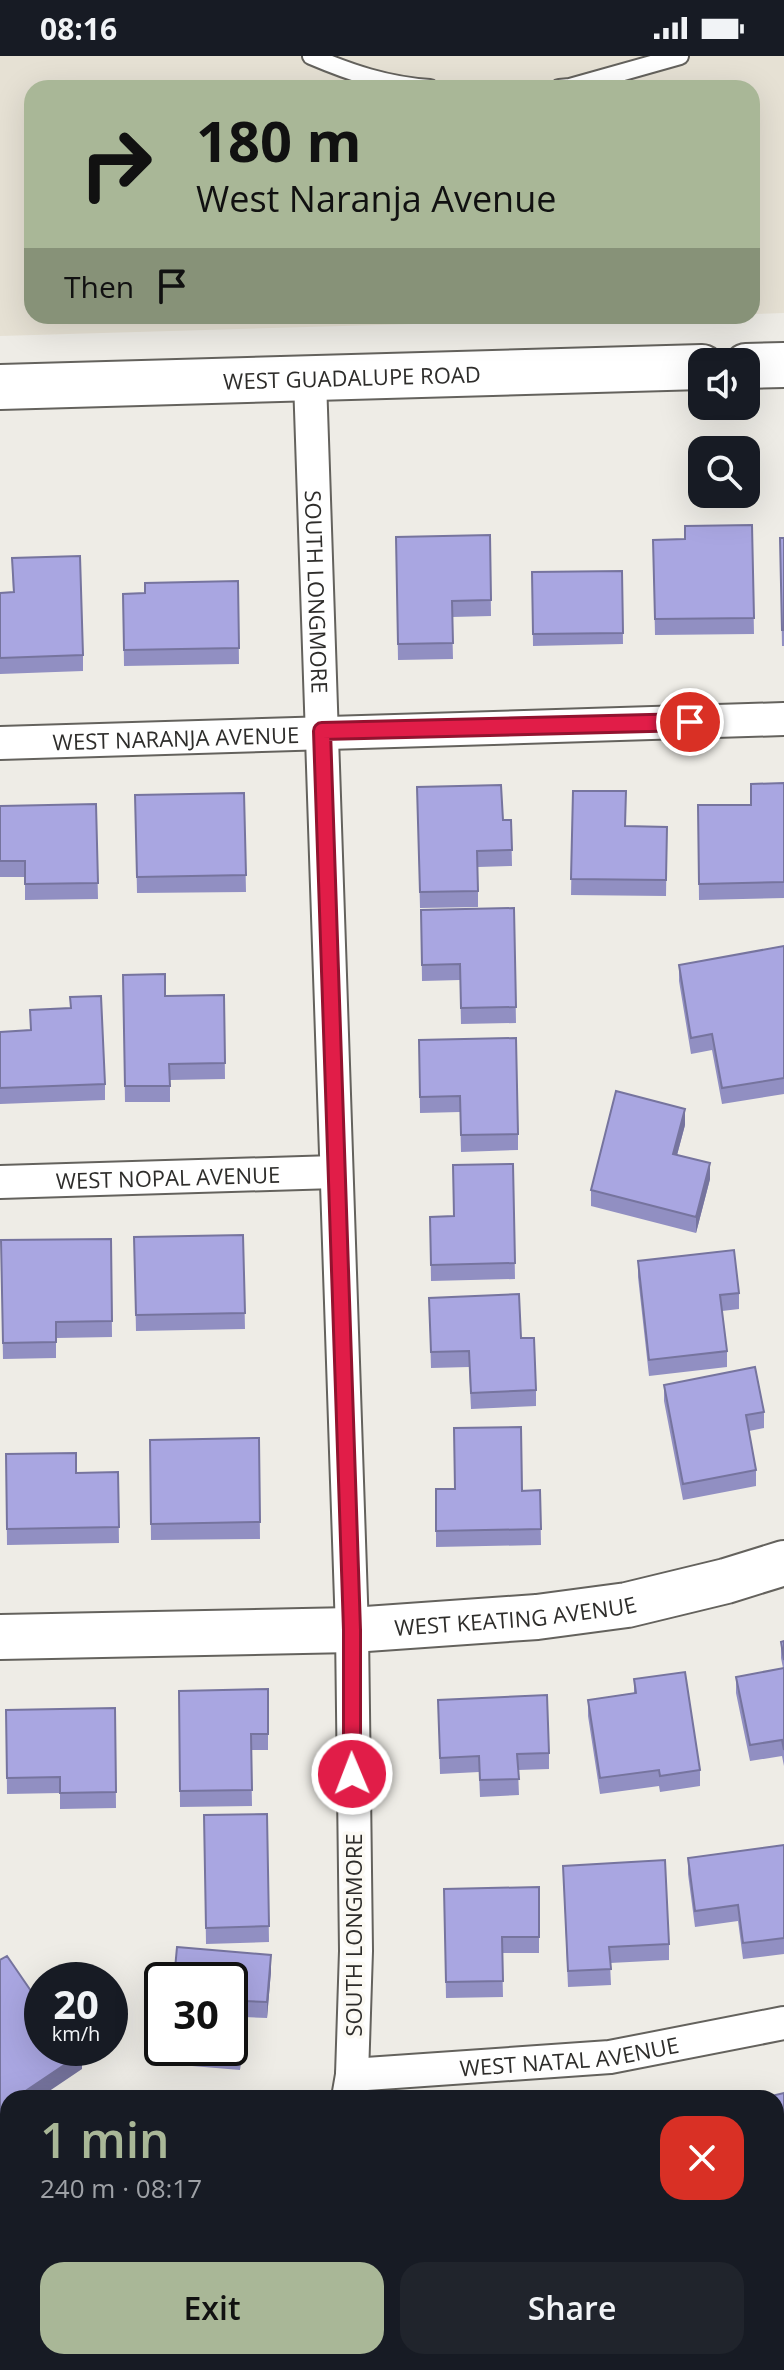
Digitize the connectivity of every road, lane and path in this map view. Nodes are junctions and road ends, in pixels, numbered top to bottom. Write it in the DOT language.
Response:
graph roads {
  1 [pos="311,56"];
  2 [pos="680,56"];
  3 [pos="375,80"];
  4 [pos="595,80"];
  5 [pos="784,365"];
  6 [pos="760,366"];
  7 [pos="688,367"];
  8 [pos="310,380"];
  9 [pos="0,387"];
  10 [pos="784,719"];
  11 [pos="322,731"];
  12 [pos="0,743"];
  13 [pos="335,1172"];
  14 [pos="0,1182"];
  15 [pos="784,1563"];
  16 [pos="352,1630"];
  17 [pos="0,1637"];
  18 [pos="784,2023"];
  19 [pos="350,2086"];
  1 -- 3 [label="lane"];
  2 -- 4 [label="lane"];
  5 -- 6 [label="street"];
  7 -- 8 [label="street, WEST GUADALUPE ROAD"];
  8 -- 9 [label="street, WEST GUADALUPE ROAD"];
  8 -- 11 [label="street, SOUTH LONGMORE"];
  10 -- 11 [label="street, WEST NARANJA AVENUE"];
  11 -- 12 [label="street, WEST NARANJA AVENUE"];
  11 -- 13 [label="street, SOUTH LONGMORE"];
  13 -- 14 [label="street, WEST NOPAL AVENUE"];
  13 -- 16 [label="street, SOUTH LONGMORE"];
  15 -- 16 [label="street, WEST KEATING AVENUE"];
  16 -- 17 [label="street, WEST KEATING AVENUE"];
  16 -- 19 [label="street, SOUTH LONGMORE"];
  18 -- 19 [label="street, WEST NATAL AVENUE"];
}
